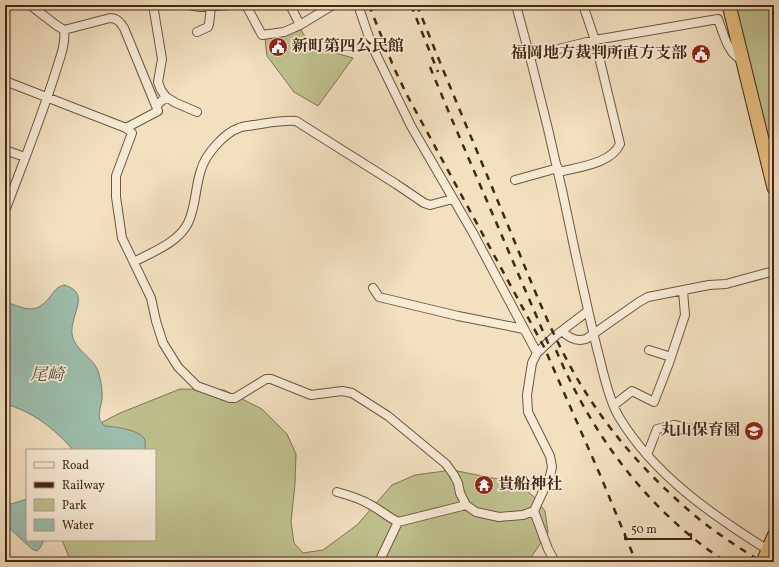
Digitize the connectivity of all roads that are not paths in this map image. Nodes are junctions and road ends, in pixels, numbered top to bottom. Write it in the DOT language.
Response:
graph roads {
  1 [pos="30,5"];
  2 [pos="153,5"];
  3 [pos="190,5"];
  4 [pos="229,5"];
  5 [pos="246,5"];
  6 [pos="290,5"];
  7 [pos="333,5"];
  8 [pos="358,5"];
  9 [pos="516,5"];
  10 [pos="583,5"];
  11 [pos="729,5"];
  12 [pos="211,7"];
  13 [pos="300,25"];
  14 [pos="64,30"];
  15 [pos="197,32"];
  16 [pos="595,40"];
  17 [pos="530,56"];
  18 [pos="742,59"];
  19 [pos="5,81"];
  20 [pos="48,97"];
  21 [pos="166,97"];
  22 [pos="156,106"];
  23 [pos="196,112"];
  24 [pos="126,128"];
  25 [pos="5,150"];
  26 [pos="25,158"];
  27 [pos="558,170"];
  28 [pos="516,180"];
  29 [pos="774,188"];
  30 [pos="453,199"];
  31 [pos="5,211"];
  32 [pos="134,262"];
  33 [pos="774,271"];
  34 [pos="373,288"];
  35 [pos="683,291"];
  36 [pos="588,310"];
  37 [pos="524,329"];
  38 [pos="562,331"];
  39 [pos="594,333"];
  40 [pos="649,350"];
  41 [pos="537,353"];
  42 [pos="671,357"];
  43 [pos="614,405"];
  44 [pos="701,431"];
  45 [pos="647,455"];
  46 [pos="337,492"];
  47 [pos="466,505"];
  48 [pos="534,511"];
  49 [pos="398,522"];
  50 [pos="774,536"];
  51 [pos="765,556"];
  52 [pos="379,562"];
  53 [pos="554,562"];
  1 -- 14 [label="street"];
  2 -- 21 [label="street"];
  3 -- 12 [label="street"];
  4 -- 12 [label="street"];
  5 -- 13 [label="street"];
  6 -- 13 [label="street"];
  7 -- 13 [label="street"];
  8 -- 30 [label="street"];
  9 -- 17 [label="street"];
  10 -- 16 [label="street"];
  11 -- 18 [label="highway"];
  12 -- 15 [label="street"];
  14 -- 20 [label="street"];
  14 -- 22 [label="street"];
  16 -- 17 [label="street"];
  16 -- 18 [label="street"];
  16 -- 27 [label="street"];
  17 -- 27 [label="street"];
  18 -- 29 [label="highway"];
  19 -- 20 [label="street"];
  20 -- 24 [label="street"];
  20 -- 26 [label="street"];
  21 -- 22 [label="street"];
  21 -- 23 [label="street"];
  22 -- 24 [label="street"];
  24 -- 32 [label="street"];
  25 -- 26 [label="street"];
  26 -- 31 [label="street"];
  27 -- 28 [label="street"];
  27 -- 36 [label="street"];
  30 -- 32 [label="street"];
  30 -- 37 [label="street"];
  32 -- 47 [label="street"];
  33 -- 35 [label="street"];
  34 -- 37 [label="street"];
  35 -- 39 [label="street"];
  35 -- 42 [label="street"];
  36 -- 38 [label="street"];
  36 -- 39 [label="street"];
  37 -- 41 [label="street"];
  38 -- 39 [label="street"];
  38 -- 41 [label="street"];
  39 -- 43 [label="street"];
  40 -- 42 [label="street"];
  41 -- 48 [label="street"];
  42 -- 43 [label="street"];
  43 -- 45 [label="street"];
  44 -- 45 [label="street"];
  45 -- 51 [label="street"];
  46 -- 49 [label="street"];
  47 -- 48 [label="street"];
  47 -- 49 [label="street"];
  48 -- 53 [label="street"];
  49 -- 52 [label="street"];
  50 -- 51 [label="highway"];
}
